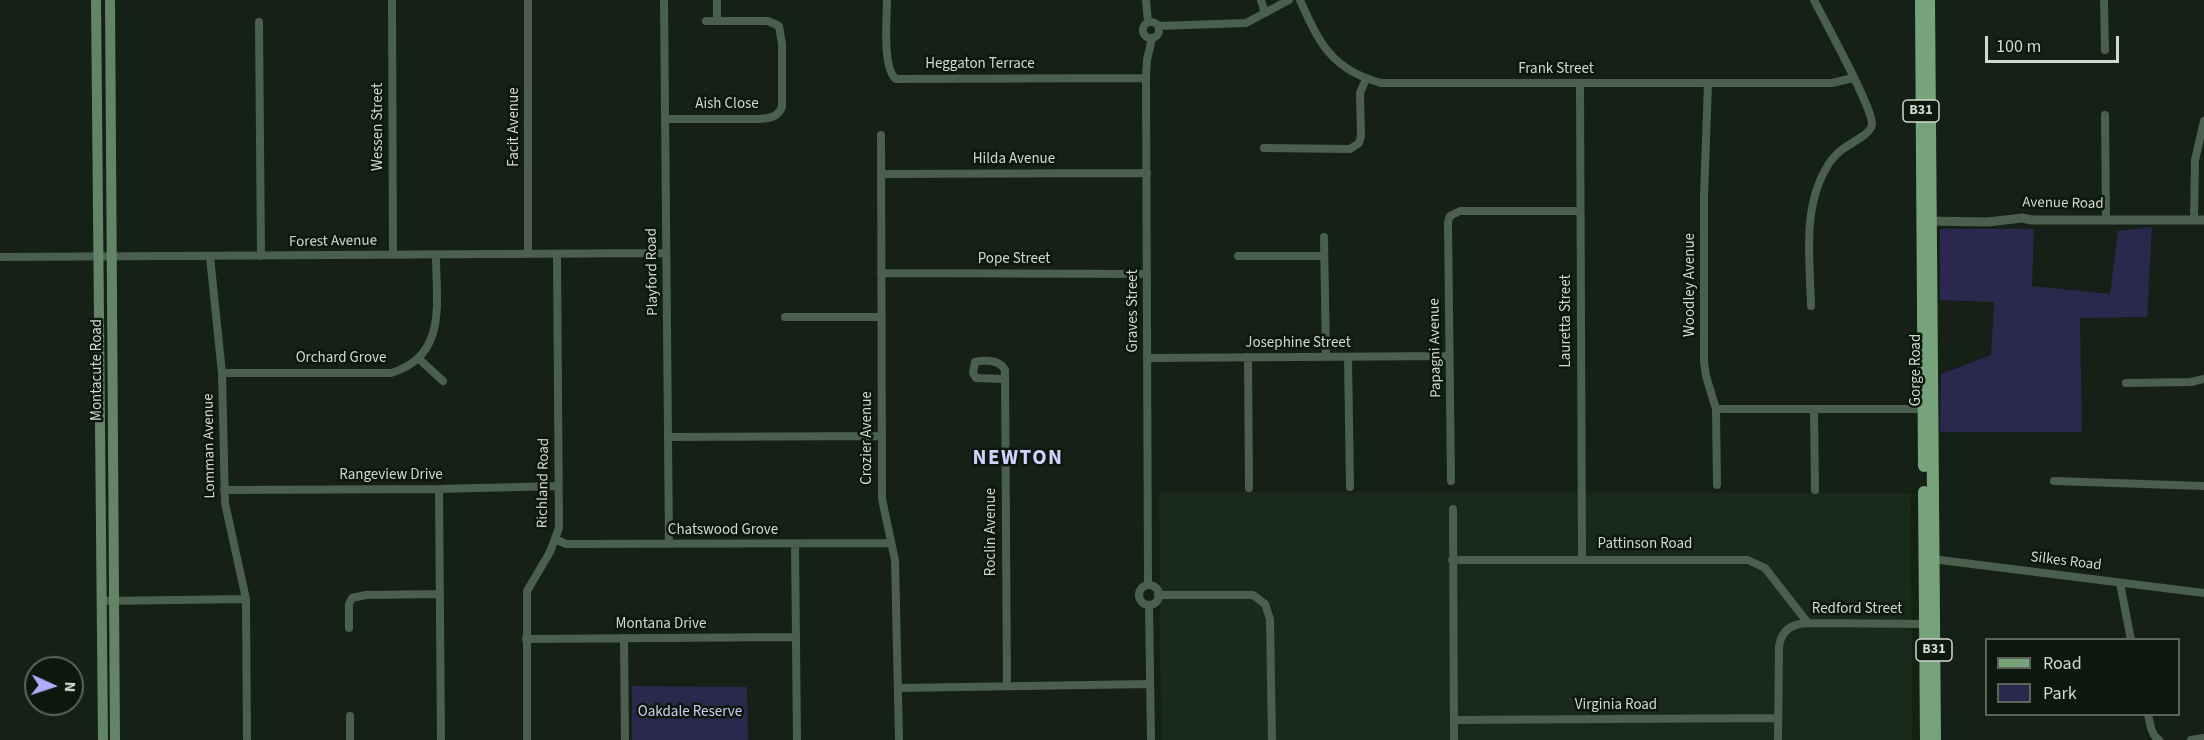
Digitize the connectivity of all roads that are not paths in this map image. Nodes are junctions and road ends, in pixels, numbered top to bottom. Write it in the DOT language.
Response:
graph roads {
  1 [pos="96,0"];
  2 [pos="110,0"];
  3 [pos="392,0"];
  4 [pos="528,0"];
  5 [pos="664,0"];
  6 [pos="717,0"];
  7 [pos="887,0"];
  8 [pos="1146,0"];
  9 [pos="1261,0"];
  10 [pos="1289,0"];
  11 [pos="1300,0"];
  12 [pos="1814,0"];
  13 [pos="1921,0"];
  14 [pos="1929,0"];
  15 [pos="2104,0"];
  16 [pos="1265,13"];
  17 [pos="706,21"];
  18 [pos="717,21"];
  19 [pos="258,22"];
  20 [pos="1148,22"];
  21 [pos="1158,26"];
  22 [pos="1152,38"];
  23 [pos="2105,50"];
  24 [pos="1146,78"];
  25 [pos="1853,78"];
  26 [pos="1366,79"];
  27 [pos="1580,84"];
  28 [pos="1708,84"];
  29 [pos="2105,115"];
  30 [pos="665,119"];
  31 [pos="2204,121"];
  32 [pos="881,135"];
  33 [pos="1264,148"];
  34 [pos="1147,173"];
  35 [pos="882,174"];
  36 [pos="1580,211"];
  37 [pos="1927,220"];
  38 [pos="2106,220"];
  39 [pos="2199,220"];
  40 [pos="1324,237"];
  41 [pos="666,253"];
  42 [pos="528,254"];
  43 [pos="557,254"];
  44 [pos="393,255"];
  45 [pos="436,255"];
  46 [pos="99,256"];
  47 [pos="261,256"];
  48 [pos="1238,256"];
  49 [pos="1324,256"];
  50 [pos="0,257"];
  51 [pos="112,257"];
  52 [pos="210,257"];
  53 [pos="881,273"];
  54 [pos="1147,274"];
  55 [pos="1811,306"];
  56 [pos="785,317"];
  57 [pos="882,317"];
  58 [pos="1449,356"];
  59 [pos="1248,357"];
  60 [pos="1326,357"];
  61 [pos="1348,357"];
  62 [pos="1148,358"];
  63 [pos="419,359"];
  64 [pos="222,373"];
  65 [pos="1004,379"];
  66 [pos="2204,379"];
  67 [pos="443,381"];
  68 [pos="2126,383"];
  69 [pos="1716,409"];
  70 [pos="1814,409"];
  71 [pos="1928,409"];
  72 [pos="882,436"];
  73 [pos="668,437"];
  74 [pos="1450,481"];
  75 [pos="2054,481"];
  76 [pos="1717,485"];
  77 [pos="559,486"];
  78 [pos="2204,486"];
  79 [pos="1350,487"];
  80 [pos="1249,488"];
  81 [pos="439,489"];
  82 [pos="224,490"];
  83 [pos="1815,490"];
  84 [pos="1453,510"];
  85 [pos="555,539"];
  86 [pos="891,543"];
  87 [pos="669,544"];
  88 [pos="795,544"];
  89 [pos="1582,558"];
  90 [pos="1929,559"];
  91 [pos="1452,560"];
  92 [pos="2120,582"];
  93 [pos="1149,585"];
  94 [pos="439,594"];
  95 [pos="2204,594"];
  96 [pos="1158,595"];
  97 [pos="246,599"];
  98 [pos="114,600"];
  99 [pos="102,601"];
  100 [pos="1149,604"];
  101 [pos="1808,623"];
  102 [pos="1930,624"];
  103 [pos="349,628"];
  104 [pos="796,637"];
  105 [pos="624,638"];
  106 [pos="2131,638"];
  107 [pos="526,639"];
  108 [pos="1150,684"];
  109 [pos="1007,686"];
  110 [pos="899,688"];
  111 [pos="350,716"];
  112 [pos="2148,716"];
  113 [pos="1778,718"];
  114 [pos="1454,720"];
  115 [pos="2204,738"];
  116 [pos="103,740"];
  117 [pos="115,740"];
  118 [pos="247,740"];
  119 [pos="350,740"];
  120 [pos="441,740"];
  121 [pos="528,740"];
  122 [pos="625,740"];
  123 [pos="797,740"];
  124 [pos="899,740"];
  125 [pos="1151,740"];
  126 [pos="1272,740"];
  127 [pos="1454,740"];
  128 [pos="1778,740"];
  129 [pos="1926,740"];
  130 [pos="1935,740"];
  131 [pos="2159,740"];
  132 [pos="2191,740"];
  1 -- 46 [label="main road, Montacute Road"];
  2 -- 51 [label="main road, Montacute Road"];
  3 -- 44 [label="street, Wessen Street"];
  4 -- 42 [label="street, Facit Avenue"];
  5 -- 30 [label="street, Playford Road"];
  6 -- 18 [label="street"];
  7 -- 24 [label="street, Heggaton Terrace"];
  8 -- 20 [label="street"];
  9 -- 16 [label="street"];
  10 -- 16 [label="street"];
  11 -- 26 [label="street, Frank Street"];
  12 -- 25 [label="street"];
  13 -- 37 [label="main road, Gorge Road / B31"];
  14 -- 37 [label="main road, Gorge Road / B31"];
  15 -- 23 [label="street"];
  16 -- 21 [label="street"];
  17 -- 18 [label="street, Aish Close"];
  18 -- 30 [label="street, Aish Close"];
  19 -- 47 [label="street"];
  20 -- 21 [label="street"];
  20 -- 22 [label="street"];
  21 -- 22 [label="street"];
  22 -- 24 [label="street, Graves Street"];
  24 -- 34 [label="street, Graves Street"];
  25 -- 28 [label="street, Frank Street"];
  25 -- 55 [label="street"];
  26 -- 27 [label="street, Frank Street"];
  26 -- 33 [label="street"];
  27 -- 28 [label="street, Frank Street"];
  27 -- 36 [label="street, Lauretta Street"];
  28 -- 69 [label="street, Woodley Avenue"];
  29 -- 38 [label="street"];
  30 -- 41 [label="street, Playford Road"];
  31 -- 39 [label="street"];
  32 -- 35 [label="street, Crozier Avenue"];
  34 -- 35 [label="street, Hilda Avenue"];
  34 -- 54 [label="street, Graves Street"];
  35 -- 53 [label="street, Crozier Avenue"];
  36 -- 58 [label="street, Papagni Avenue"];
  36 -- 89 [label="street, Lauretta Street"];
  37 -- 38 [label="street, Avenue Road"];
  37 -- 71 [label="main road, Gorge Road / B31"];
  38 -- 39 [label="street, Avenue Road"];
  40 -- 49 [label="street"];
  41 -- 43 [label="street, Forest Avenue"];
  41 -- 73 [label="street, Playford Road"];
  42 -- 43 [label="street, Forest Avenue"];
  42 -- 45 [label="street, Forest Avenue"];
  43 -- 77 [label="street, Richland Road"];
  44 -- 45 [label="street, Forest Avenue"];
  44 -- 47 [label="street, Forest Avenue"];
  45 -- 63 [label="street"];
  46 -- 50 [label="street, Forest Avenue"];
  46 -- 51 [label="street, Forest Avenue"];
  46 -- 99 [label="main road, Montacute Road"];
  47 -- 52 [label="street, Forest Avenue"];
  48 -- 49 [label="street"];
  49 -- 60 [label="street"];
  51 -- 52 [label="street, Forest Avenue"];
  51 -- 98 [label="main road, Montacute Road"];
  52 -- 64 [label="street, Lomman Avenue"];
  53 -- 54 [label="street, Pope Street"];
  53 -- 57 [label="street, Crozier Avenue"];
  54 -- 62 [label="street, Graves Street"];
  56 -- 57 [label="street"];
  57 -- 72 [label="street, Crozier Avenue"];
  58 -- 61 [label="street, Josephine Street"];
  58 -- 74 [label="street, Papagni Avenue"];
  59 -- 60 [label="street, Josephine Street"];
  59 -- 62 [label="street, Josephine Street"];
  59 -- 80 [label="street"];
  60 -- 61 [label="street, Josephine Street"];
  61 -- 79 [label="street"];
  62 -- 93 [label="street, Graves Street"];
  63 -- 64 [label="street, Orchard Grove"];
  63 -- 67 [label="street"];
  64 -- 82 [label="street, Lomman Avenue"];
  65 -- 109 [label="street, Roclin Avenue"];
  66 -- 68 [label="street"];
  69 -- 70 [label="street"];
  69 -- 76 [label="street, Woodley Avenue"];
  70 -- 71 [label="street"];
  70 -- 83 [label="street"];
  71 -- 90 [label="main road, Gorge Road / B31"];
  72 -- 73 [label="street"];
  72 -- 86 [label="street, Crozier Avenue"];
  73 -- 87 [label="street, Playford Road"];
  75 -- 78 [label="street"];
  77 -- 81 [label="street, Rangeview Drive"];
  77 -- 85 [label="street, Richland Road"];
  81 -- 82 [label="street, Rangeview Drive"];
  81 -- 94 [label="street"];
  82 -- 97 [label="street, Lomman Avenue"];
  84 -- 91 [label="street"];
  85 -- 87 [label="street, Chatswood Grove"];
  85 -- 107 [label="street, Richland Road"];
  86 -- 88 [label="street, Chatswood Grove"];
  86 -- 110 [label="street, Crozier Avenue"];
  87 -- 88 [label="street, Chatswood Grove"];
  88 -- 104 [label="street"];
  89 -- 91 [label="street, Pattinson Road"];
  89 -- 101 [label="street, Pattinson Road"];
  90 -- 92 [label="street, Silkes Road"];
  90 -- 102 [label="main road, Gorge Road / B31"];
  91 -- 114 [label="street"];
  92 -- 95 [label="street, Silkes Road"];
  92 -- 106 [label="street"];
  93 -- 96 [label="street"];
  93 -- 100 [label="street"];
  94 -- 103 [label="street"];
  94 -- 120 [label="street"];
  96 -- 100 [label="street"];
  96 -- 126 [label="street"];
  97 -- 98 [label="street"];
  97 -- 118 [label="street, Lomman Avenue"];
  98 -- 99 [label="street"];
  98 -- 117 [label="main road, Montacute Road"];
  99 -- 116 [label="main road, Montacute Road"];
  100 -- 108 [label="street"];
  101 -- 102 [label="street, Redford Street"];
  101 -- 113 [label="street, Redford Street"];
  102 -- 129 [label="main road, Gorge Road / B31"];
  102 -- 130 [label="main road, Gorge Road / B31"];
  104 -- 105 [label="street, Montana Drive"];
  104 -- 123 [label="street"];
  105 -- 107 [label="street, Montana Drive"];
  105 -- 122 [label="street"];
  107 -- 121 [label="street, Richland Road"];
  108 -- 109 [label="street"];
  108 -- 125 [label="street"];
  109 -- 110 [label="street"];
  110 -- 124 [label="street, Crozier Avenue"];
  111 -- 119 [label="street"];
  112 -- 131 [label="street"];
  113 -- 114 [label="street, Virginia Road"];
  113 -- 128 [label="street, Redford Street"];
  114 -- 127 [label="street"];
  115 -- 132 [label="street"];
}
